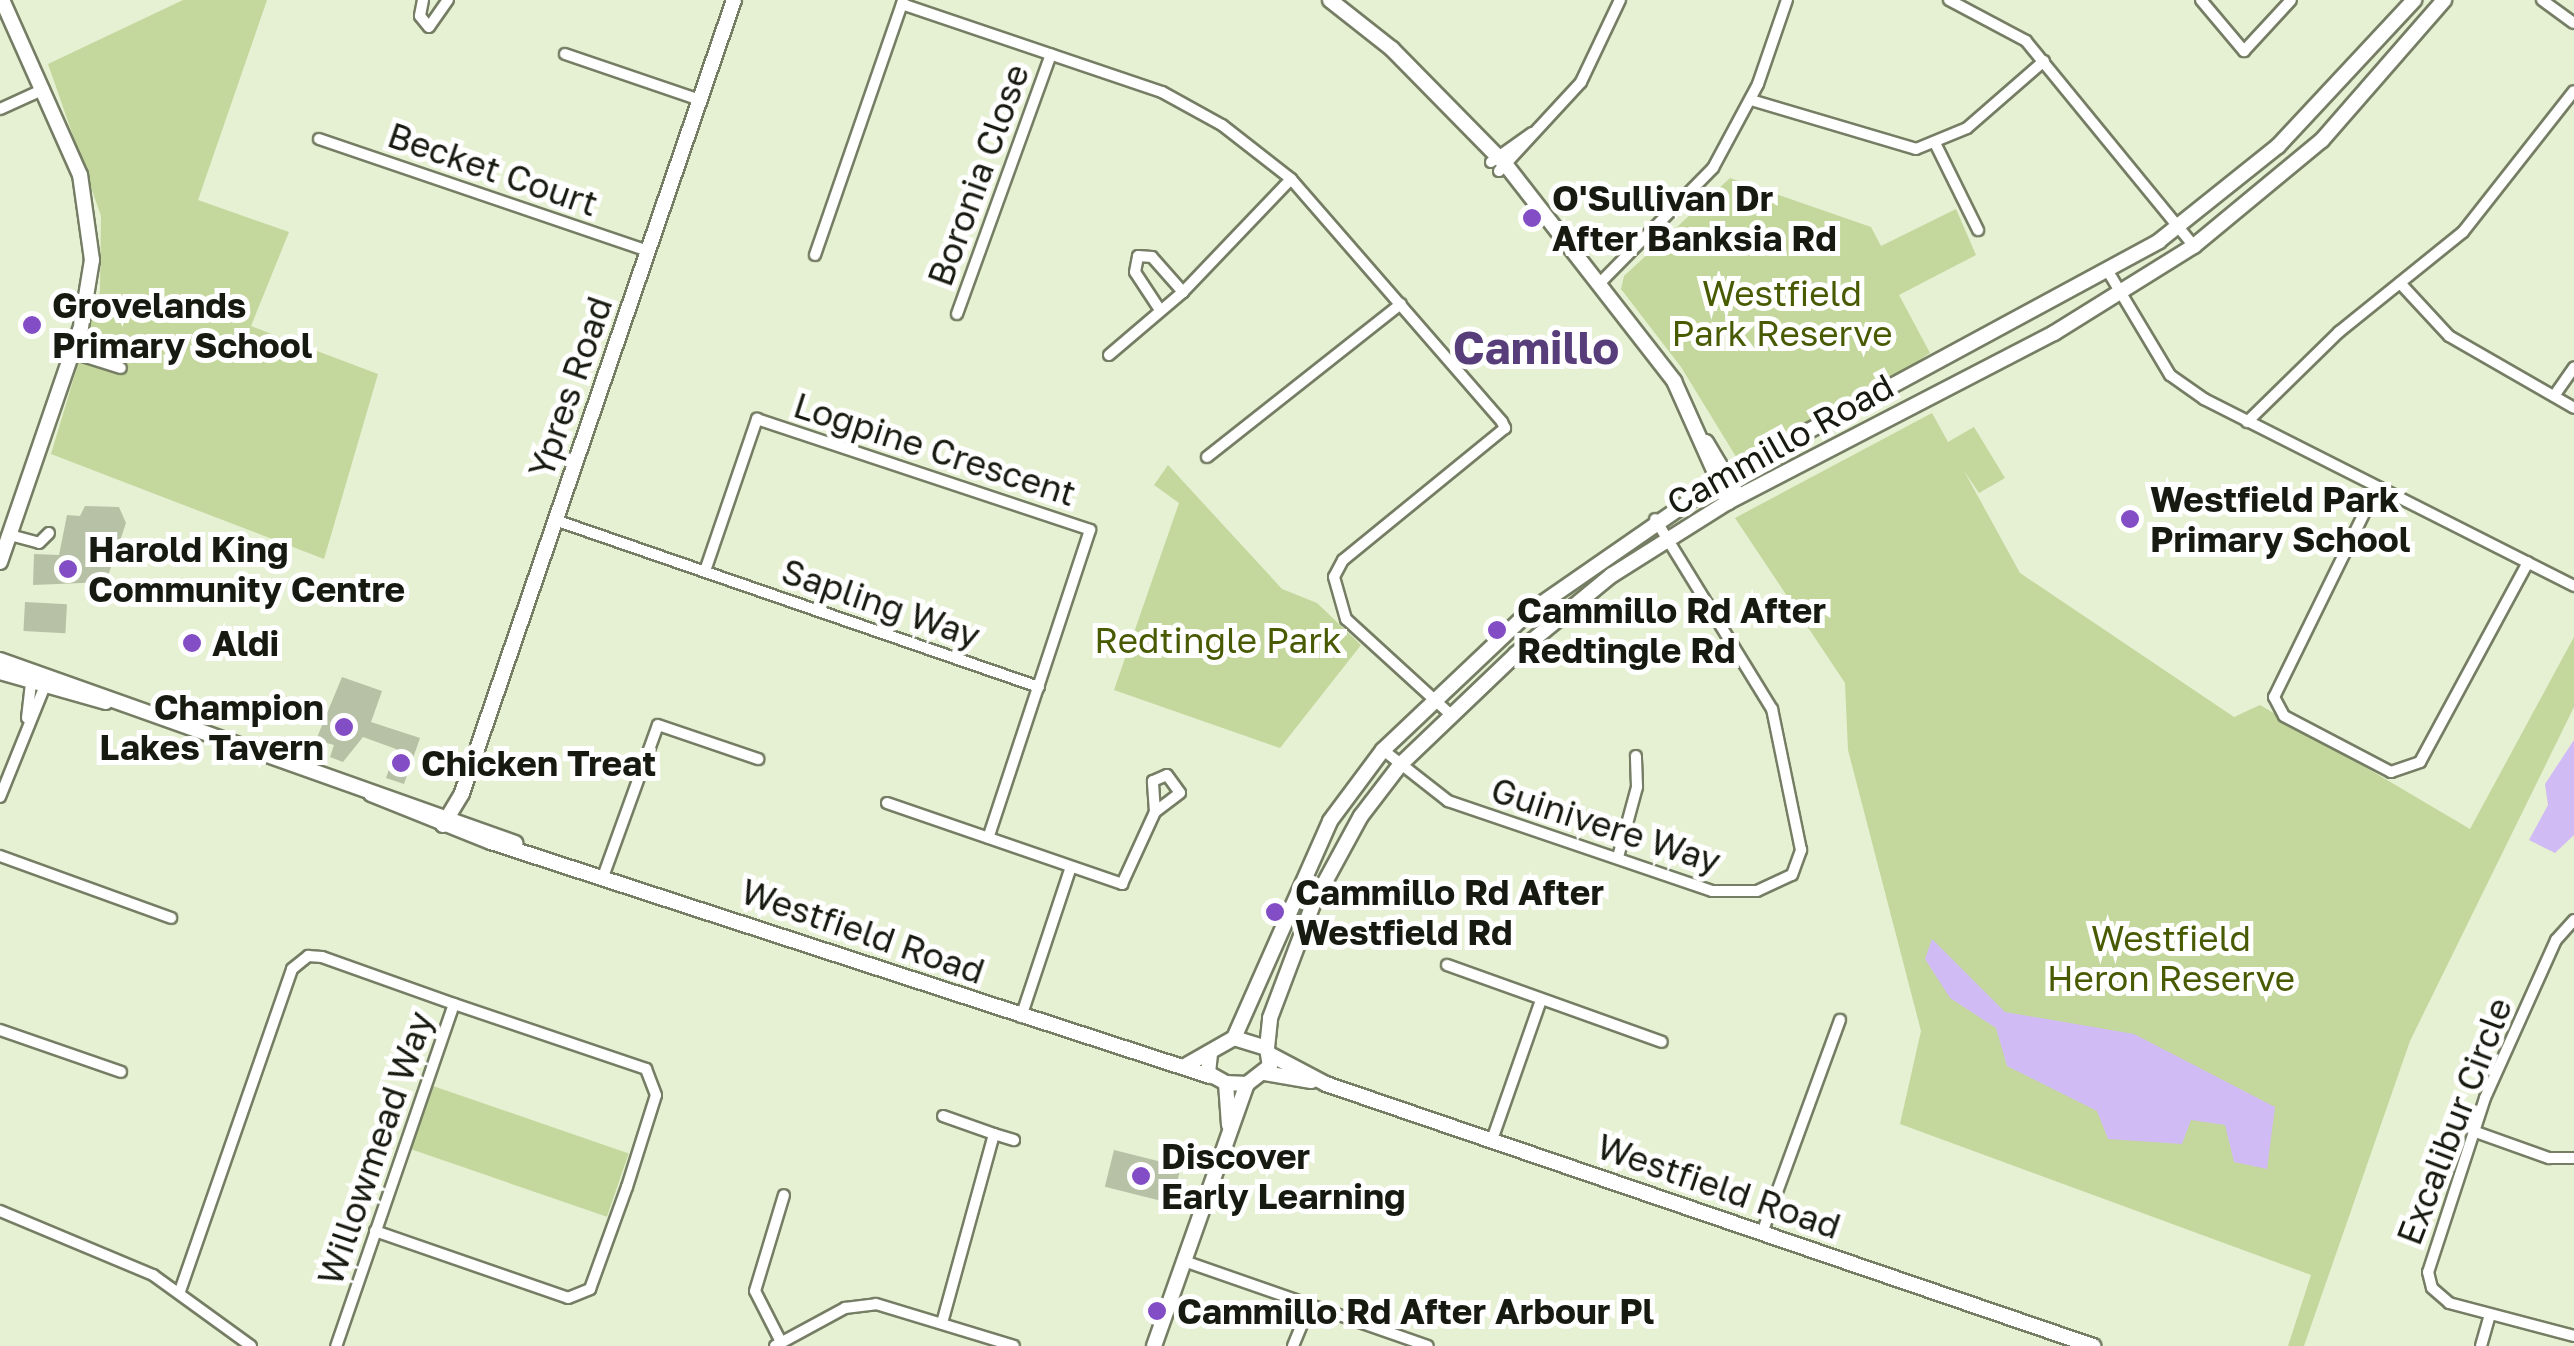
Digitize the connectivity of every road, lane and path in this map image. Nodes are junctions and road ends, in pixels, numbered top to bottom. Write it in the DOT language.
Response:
graph roads {
  1 [pos="2,0"];
  2 [pos="424,0"];
  3 [pos="448,0"];
  4 [pos="734,0"];
  5 [pos="1330,0"];
  6 [pos="1620,0"];
  7 [pos="1787,0"];
  8 [pos="1951,0"];
  9 [pos="2201,0"];
  10 [pos="2291,0"];
  11 [pos="2414,0"];
  12 [pos="2444,0"];
  13 [pos="2542,0"];
  14 [pos="902,2"];
  15 [pos="2574,23"];
  16 [pos="565,54"];
  17 [pos="1051,55"];
  18 [pos="2044,61"];
  19 [pos="44,89"];
  20 [pos="2574,91"];
  21 [pos="700,100"];
  22 [pos="1751,100"];
  23 [pos="0,109"];
  24 [pos="319,139"];
  25 [pos="1936,144"];
  26 [pos="1498,164"];
  27 [pos="1291,179"];
  28 [pos="2180,226"];
  29 [pos="1978,230"];
  30 [pos="2194,246"];
  31 [pos="648,251"];
  32 [pos="815,255"];
  33 [pos="2109,273"];
  34 [pos="2400,283"];
  35 [pos="1598,285"];
  36 [pos="1184,292"];
  37 [pos="2122,293"];
  38 [pos="1401,304"];
  39 [pos="1160,310"];
  40 [pos="957,314"];
  41 [pos="73,352"];
  42 [pos="1108,355"];
  43 [pos="2574,367"];
  44 [pos="121,368"];
  45 [pos="2554,396"];
  46 [pos="2574,408"];
  47 [pos="2246,422"];
  48 [pos="1207,457"];
  49 [pos="1722,478"];
  50 [pos="2377,487"];
  51 [pos="1733,499"];
  52 [pos="1655,519"];
  53 [pos="556,520"];
  54 [pos="49,532"];
  55 [pos="10,535"];
  56 [pos="1668,539"];
  57 [pos="0,562"];
  58 [pos="2528,562"];
  59 [pos="705,570"];
  60 [pos="2574,586"];
  61 [pos="0,660"];
  62 [pos="0,672"];
  63 [pos="39,679"];
  64 [pos="1039,687"];
  65 [pos="1434,699"];
  66 [pos="1450,714"];
  67 [pos="1383,750"];
  68 [pos="1636,756"];
  69 [pos="758,759"];
  70 [pos="1400,765"];
  71 [pos="462,793"];
  72 [pos="0,796"];
  73 [pos="886,803"];
  74 [pos="1155,812"];
  75 [pos="445,819"];
  76 [pos="461,825"];
  77 [pos="988,838"];
  78 [pos="0,856"];
  79 [pos="1618,858"];
  80 [pos="1071,867"];
  81 [pos="604,874"];
  82 [pos="171,918"];
  83 [pos="2574,920"];
  84 [pos="1447,965"];
  85 [pos="1541,1000"];
  86 [pos="454,1004"];
  87 [pos="1021,1017"];
  88 [pos="1840,1020"];
  89 [pos="0,1030"];
  90 [pos="1234,1038"];
  91 [pos="1662,1042"];
  92 [pos="1269,1052"];
  93 [pos="1210,1053"];
  94 [pos="1183,1067"];
  95 [pos="120,1072"];
  96 [pos="1265,1073"];
  97 [pos="1210,1076"];
  98 [pos="1226,1084"];
  99 [pos="1247,1084"];
  100 [pos="1326,1084"];
  101 [pos="943,1116"];
  102 [pos="1229,1126"];
  103 [pos="2473,1132"];
  104 [pos="994,1134"];
  105 [pos="1014,1140"];
  106 [pos="1492,1140"];
  107 [pos="2574,1158"];
  108 [pos="784,1195"];
  109 [pos="0,1212"];
  110 [pos="375,1231"];
  111 [pos="1762,1233"];
  112 [pos="1184,1261"];
  113 [pos="180,1291"];
  114 [pos="1310,1305"];
  115 [pos="2490,1315"];
  116 [pos="942,1323"];
  117 [pos="2574,1336"];
  118 [pos="778,1344"];
  119 [pos="251,1346"];
  120 [pos="336,1346"];
  121 [pos="1014,1346"];
  122 [pos="1154,1346"];
  123 [pos="1293,1346"];
  124 [pos="1428,1346"];
  125 [pos="2093,1346"];
  126 [pos="2481,1346"];
  1 -- 19 [label="main road"];
  2 -- 3 [label="street"];
  4 -- 21 [label="main road, Ypres Road"];
  5 -- 26 [label="main road"];
  6 -- 26 [label="street"];
  7 -- 22 [label="street"];
  8 -- 18 [label="street"];
  9 -- 10 [label="street"];
  11 -- 28 [label="main road, Cammillo Road"];
  12 -- 30 [label="main road, Cammillo Road"];
  13 -- 15 [label="street"];
  14 -- 17 [label="street"];
  14 -- 32 [label="street"];
  16 -- 21 [label="street"];
  17 -- 27 [label="street"];
  17 -- 40 [label="street, Boronia Close"];
  18 -- 25 [label="street"];
  18 -- 28 [label="street"];
  19 -- 23 [label="street"];
  19 -- 41 [label="main road"];
  20 -- 34 [label="street"];
  21 -- 31 [label="main road, Ypres Road"];
  22 -- 25 [label="street"];
  22 -- 35 [label="street"];
  24 -- 31 [label="street, Becket Court"];
  25 -- 29 [label="street"];
  26 -- 35 [label="main road"];
  27 -- 36 [label="street"];
  27 -- 38 [label="street"];
  28 -- 30 [label="street"];
  28 -- 33 [label="main road, Cammillo Road"];
  30 -- 37 [label="main road, Cammillo Road"];
  31 -- 53 [label="main road, Ypres Road"];
  33 -- 37 [label="street"];
  33 -- 49 [label="main road, Cammillo Road"];
  34 -- 45 [label="street"];
  34 -- 47 [label="street"];
  35 -- 49 [label="main road"];
  36 -- 39 [label="street"];
  36 -- 39 [label="street"];
  37 -- 47 [label="street"];
  37 -- 51 [label="main road, Cammillo Road"];
  38 -- 48 [label="street"];
  38 -- 65 [label="street"];
  39 -- 42 [label="street"];
  41 -- 44 [label="street"];
  41 -- 55 [label="main road"];
  43 -- 45 [label="street"];
  45 -- 46 [label="street"];
  47 -- 50 [label="street"];
  49 -- 51 [label="main road"];
  49 -- 52 [label="main road, Cammillo Road"];
  50 -- 58 [label="street"];
  50 -- 58 [label="street"];
  51 -- 56 [label="main road, Cammillo Road"];
  52 -- 56 [label="street, Guinivere Way"];
  52 -- 65 [label="main road, Cammillo Road"];
  53 -- 59 [label="street, Sapling Way"];
  53 -- 71 [label="main road, Ypres Road"];
  54 -- 55 [label="street"];
  55 -- 57 [label="main road"];
  56 -- 66 [label="main road, Cammillo Road"];
  56 -- 79 [label="street, Guinivere Way"];
  58 -- 60 [label="street"];
  59 -- 64 [label="street, Sapling Way"];
  59 -- 64 [label="street, Logpine Crescent"];
  61 -- 63 [label="main road, Westfield Road"];
  62 -- 63 [label="main road, Westfield Road"];
  63 -- 72 [label="street"];
  63 -- 75 [label="main road, Westfield Road"];
  64 -- 77 [label="street"];
  65 -- 66 [label="street"];
  65 -- 67 [label="main road, Cammillo Road"];
  66 -- 70 [label="main road, Cammillo Road"];
  67 -- 70 [label="street, Guinivere Way"];
  67 -- 90 [label="main road, Cammillo Road"];
  68 -- 79 [label="street"];
  69 -- 81 [label="street"];
  70 -- 79 [label="street, Guinivere Way"];
  70 -- 92 [label="main road, Cammillo Road"];
  71 -- 75 [label="main road, Ypres Road"];
  71 -- 76 [label="main road, Ypres Road"];
  73 -- 77 [label="street"];
  74 -- 80 [label="street"];
  75 -- 76 [label="main road, Westfield Road"];
  76 -- 81 [label="main road, Westfield Road"];
  77 -- 80 [label="street"];
  78 -- 82 [label="street"];
  80 -- 87 [label="street"];
  81 -- 87 [label="main road, Westfield Road"];
  83 -- 103 [label="street, Excalibur Circle"];
  84 -- 85 [label="street"];
  85 -- 91 [label="street"];
  85 -- 106 [label="street"];
  86 -- 110 [label="street, Willowmead Way"];
  86 -- 110 [label="street"];
  86 -- 113 [label="street, Willowmead Way"];
  87 -- 94 [label="main road, Westfield Road"];
  88 -- 111 [label="street"];
  89 -- 95 [label="street"];
  90 -- 92 [label="main road"];
  90 -- 93 [label="main road"];
  92 -- 96 [label="main road"];
  92 -- 100 [label="main road, Westfield Road"];
  93 -- 94 [label="main road"];
  93 -- 97 [label="main road"];
  94 -- 97 [label="main road, Westfield Road"];
  96 -- 99 [label="main road"];
  96 -- 100 [label="main road, Westfield Road"];
  97 -- 98 [label="main road"];
  98 -- 99 [label="main road"];
  98 -- 102 [label="main road"];
  99 -- 102 [label="main road"];
  100 -- 106 [label="main road, Westfield Road"];
  101 -- 104 [label="street"];
  102 -- 112 [label="main road"];
  103 -- 107 [label="street"];
  103 -- 115 [label="street, Excalibur Circle"];
  104 -- 105 [label="street"];
  104 -- 116 [label="street"];
  106 -- 111 [label="main road, Westfield Road"];
  108 -- 118 [label="street"];
  109 -- 113 [label="street"];
  110 -- 120 [label="street, Willowmead Way"];
  111 -- 125 [label="main road, Westfield Road"];
  112 -- 114 [label="street"];
  112 -- 122 [label="main road"];
  113 -- 119 [label="street"];
  114 -- 123 [label="street"];
  114 -- 124 [label="street"];
  115 -- 117 [label="street, Excalibur Circle"];
  115 -- 126 [label="street"];
  116 -- 118 [label="street"];
  116 -- 121 [label="street"];
}
